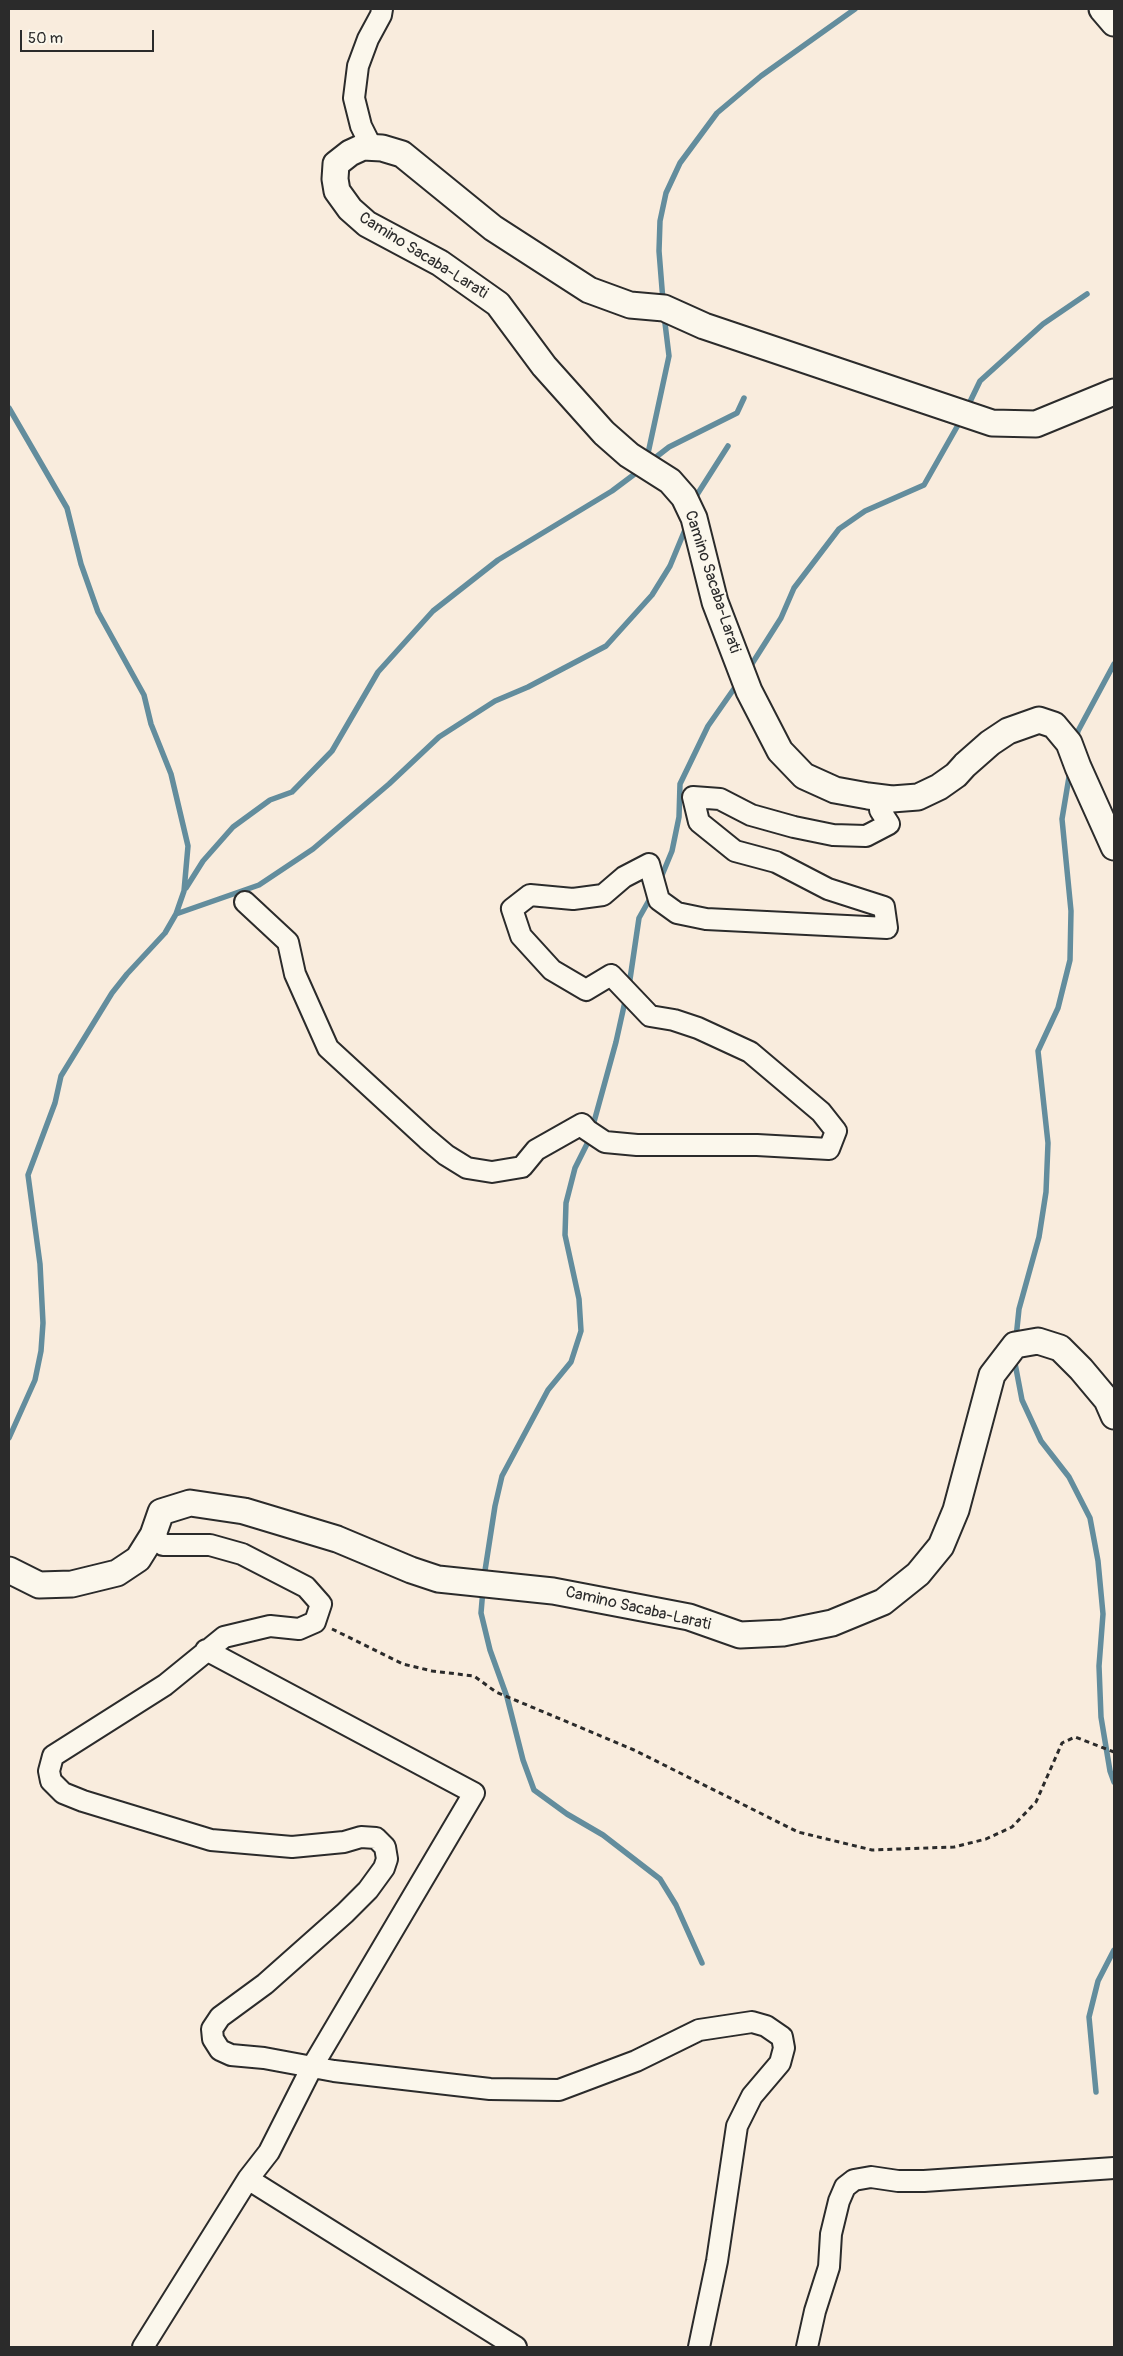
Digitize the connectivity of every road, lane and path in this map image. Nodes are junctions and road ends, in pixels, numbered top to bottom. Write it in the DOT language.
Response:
graph roads {
  1 [pos="382,9"];
  2 [pos="1102,9"];
  3 [pos="1114,23"];
  4 [pos="372,148"];
  5 [pos="1114,392"];
  6 [pos="892,799"];
  7 [pos="1114,847"];
  8 [pos="245,902"];
  9 [pos="1114,1416"];
  10 [pos="153,1536"];
  11 [pos="9,1570"];
  12 [pos="315,1622"];
  13 [pos="206,1650"];
  14 [pos="1114,1752"];
  15 [pos="312,2067"];
  16 [pos="1114,2168"];
  17 [pos="248,2179"];
  18 [pos="143,2347"];
  19 [pos="516,2347"];
  20 [pos="699,2347"];
  21 [pos="807,2347"];
  1 -- 4 [label="street"];
  2 -- 3 [label="street"];
  4 -- 5 [label="street, Camino Sacaba-Larati"];
  4 -- 6 [label="street, Camino Sacaba-Larati"];
  6 -- 7 [label="street, Camino Sacaba-Larati"];
  6 -- 8 [label="street"];
  9 -- 10 [label="street, Camino Sacaba-Larati"];
  10 -- 11 [label="street, Camino Sacaba-Larati"];
  10 -- 12 [label="street"];
  12 -- 13 [label="street"];
  12 -- 14 [label="path"];
  13 -- 15 [label="street"];
  13 -- 15 [label="street"];
  15 -- 17 [label="street"];
  15 -- 20 [label="street"];
  16 -- 21 [label="street"];
  17 -- 18 [label="street"];
  17 -- 19 [label="street"];
}
